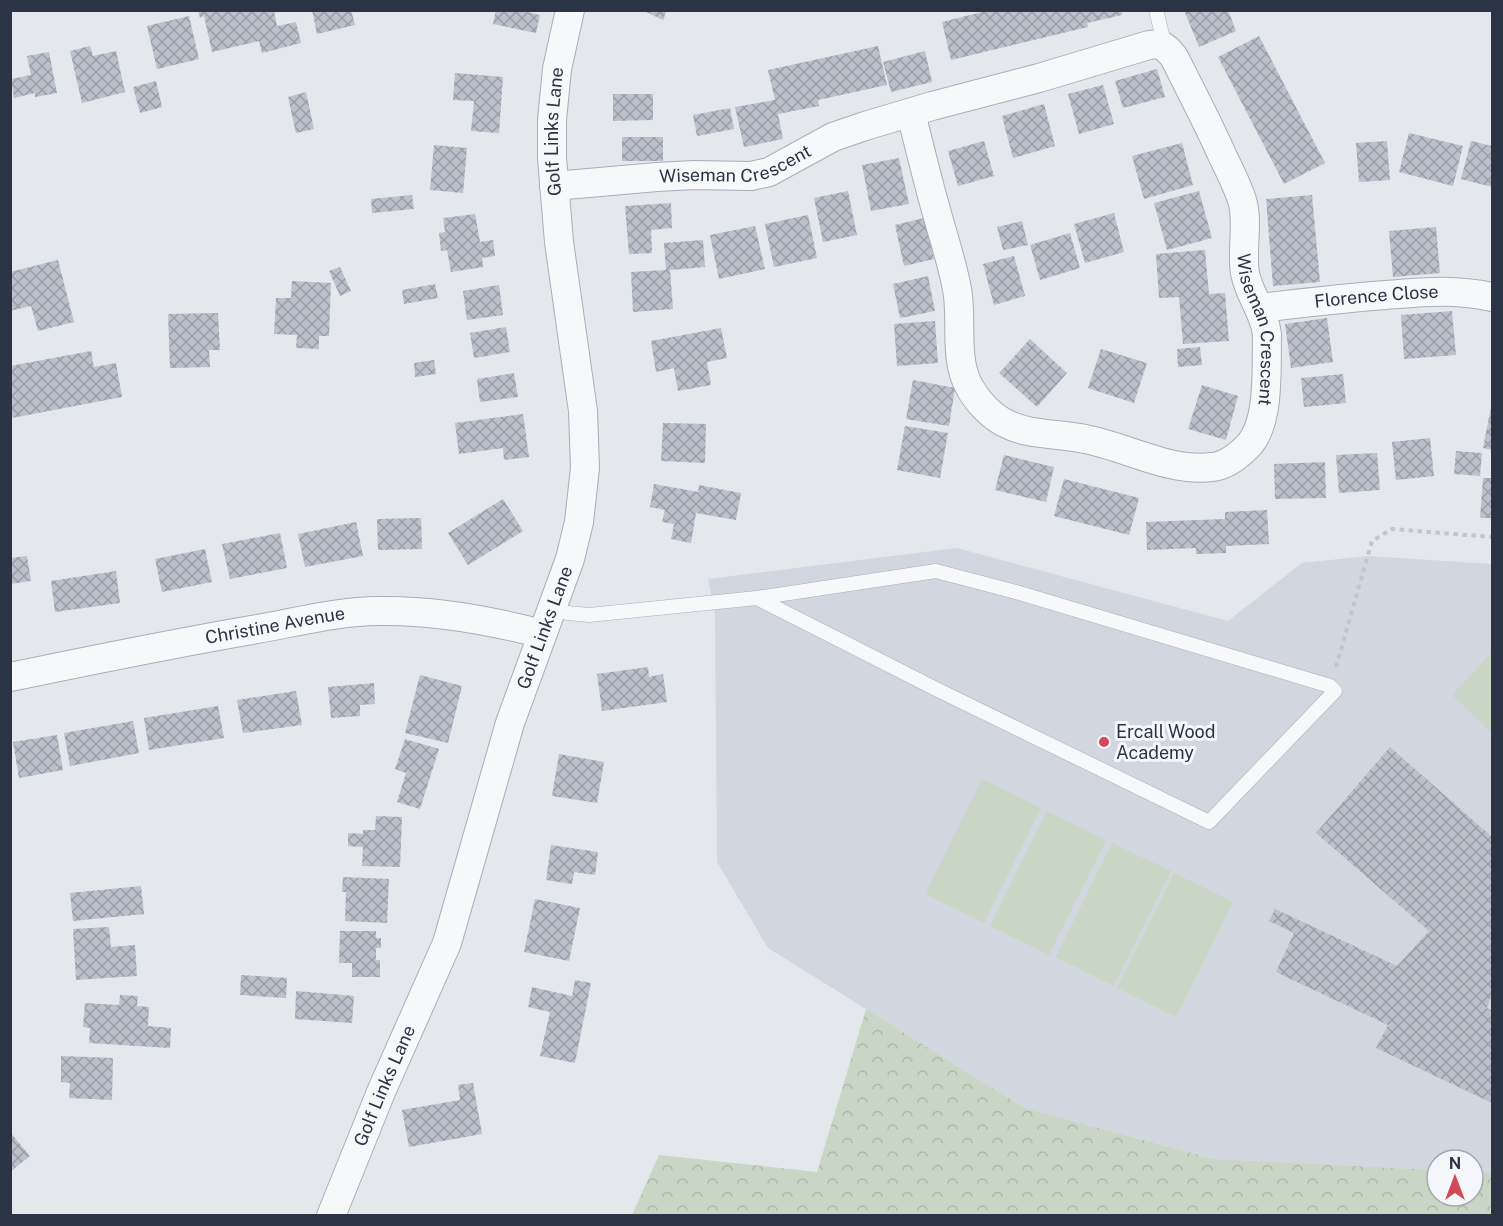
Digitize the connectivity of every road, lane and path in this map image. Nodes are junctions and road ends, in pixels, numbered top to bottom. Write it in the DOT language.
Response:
graph roads {
  1 [pos="570,10"];
  2 [pos="1156,10"];
  3 [pos="1165,46"];
  4 [pos="911,113"];
  5 [pos="554,186"];
  6 [pos="1492,297"];
  7 [pos="1260,308"];
  8 [pos="1492,537"];
  9 [pos="758,598"];
  10 [pos="552,606"];
  11 [pos="542,634"];
  12 [pos="10,677"];
  13 [pos="1330,686"];
  14 [pos="331,1215"];
  1 -- 5 [label="street, Golf Links Lane"];
  2 -- 3 [label="lane"];
  3 -- 4 [label="street, Wiseman Crescent"];
  3 -- 7 [label="street, Wiseman Crescent"];
  4 -- 5 [label="street, Wiseman Crescent"];
  4 -- 7 [label="street, Wiseman Crescent"];
  5 -- 10 [label="street, Golf Links Lane"];
  6 -- 7 [label="street, Florence Close"];
  8 -- 13 [label="path"];
  9 -- 10 [label="lane"];
  9 -- 13 [label="lane"];
  9 -- 13 [label="lane"];
  10 -- 11 [label="street, Golf Links Lane"];
  11 -- 12 [label="street, Christine Avenue"];
  11 -- 14 [label="street, Golf Links Lane"];
}
